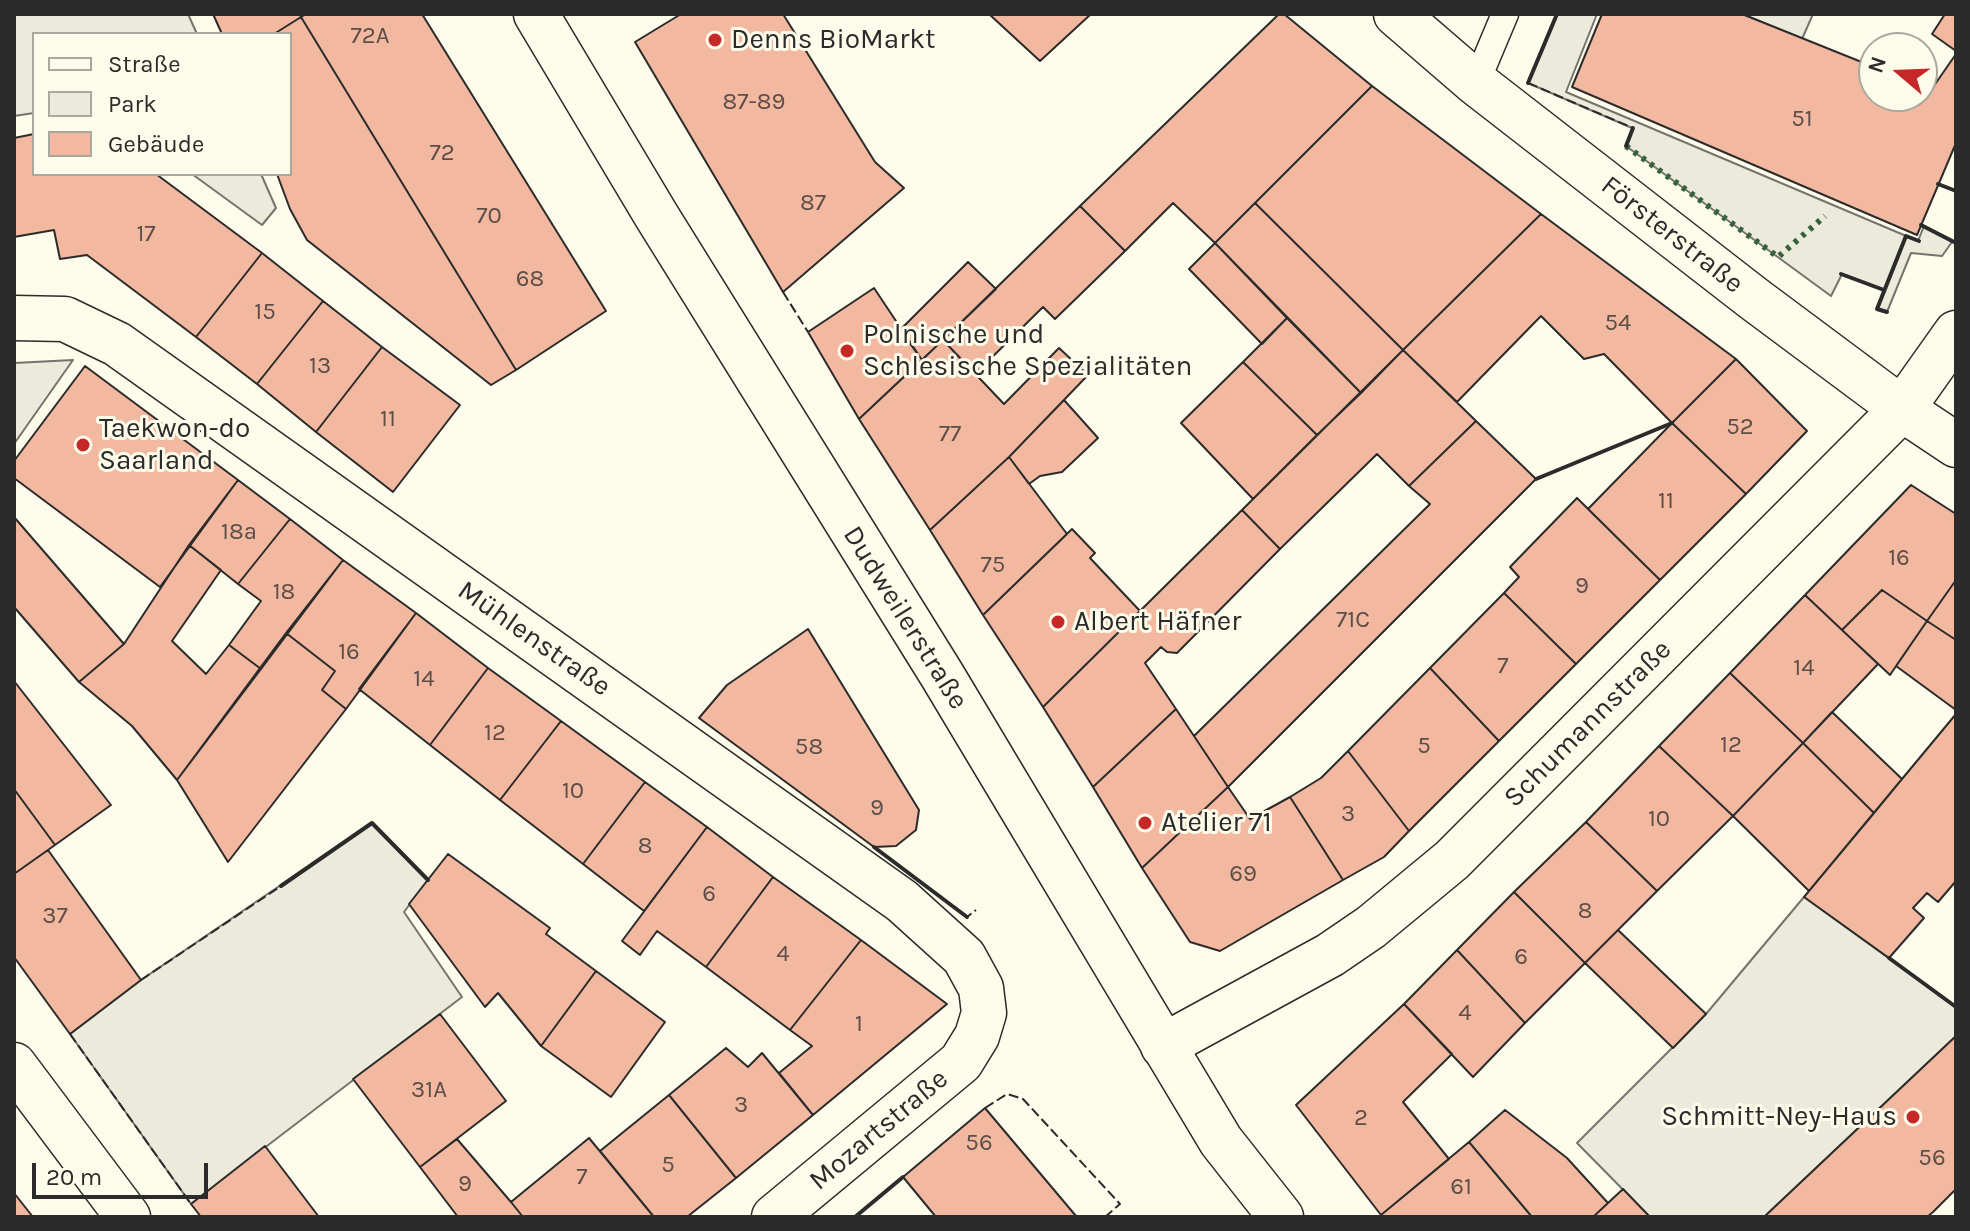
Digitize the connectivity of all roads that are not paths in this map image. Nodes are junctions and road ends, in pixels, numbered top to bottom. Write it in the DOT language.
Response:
graph roads {
  1 [pos="536,14"];
  2 [pos="1396,14"];
  3 [pos="1505,14"];
  4 [pos="1476,83"];
  5 [pos="14,318"];
  6 [pos="1956,333"];
  7 [pos="1902,409"];
  8 [pos="1956,445"];
  9 [pos="977,1036"];
  10 [pos="1163,1046"];
  11 [pos="14,1065"];
  12 [pos="128,1217"];
  13 [pos="774,1217"];
  14 [pos="1281,1217"];
  1 -- 10 [label="street, Dudweilerstraße"];
  2 -- 4 [label="street, Försterstraße"];
  3 -- 4 [label="lane"];
  4 -- 7 [label="street, Försterstraße"];
  5 -- 9 [label="street, Mühlenstraße"];
  6 -- 7 [label="street, Schumannstraße"];
  7 -- 8 [label="street, Försterstraße"];
  7 -- 10 [label="street, Schumannstraße"];
  9 -- 13 [label="street, Mozartstraße"];
  10 -- 14 [label="street, Dudweilerstraße"];
  11 -- 12 [label="street"];
}
